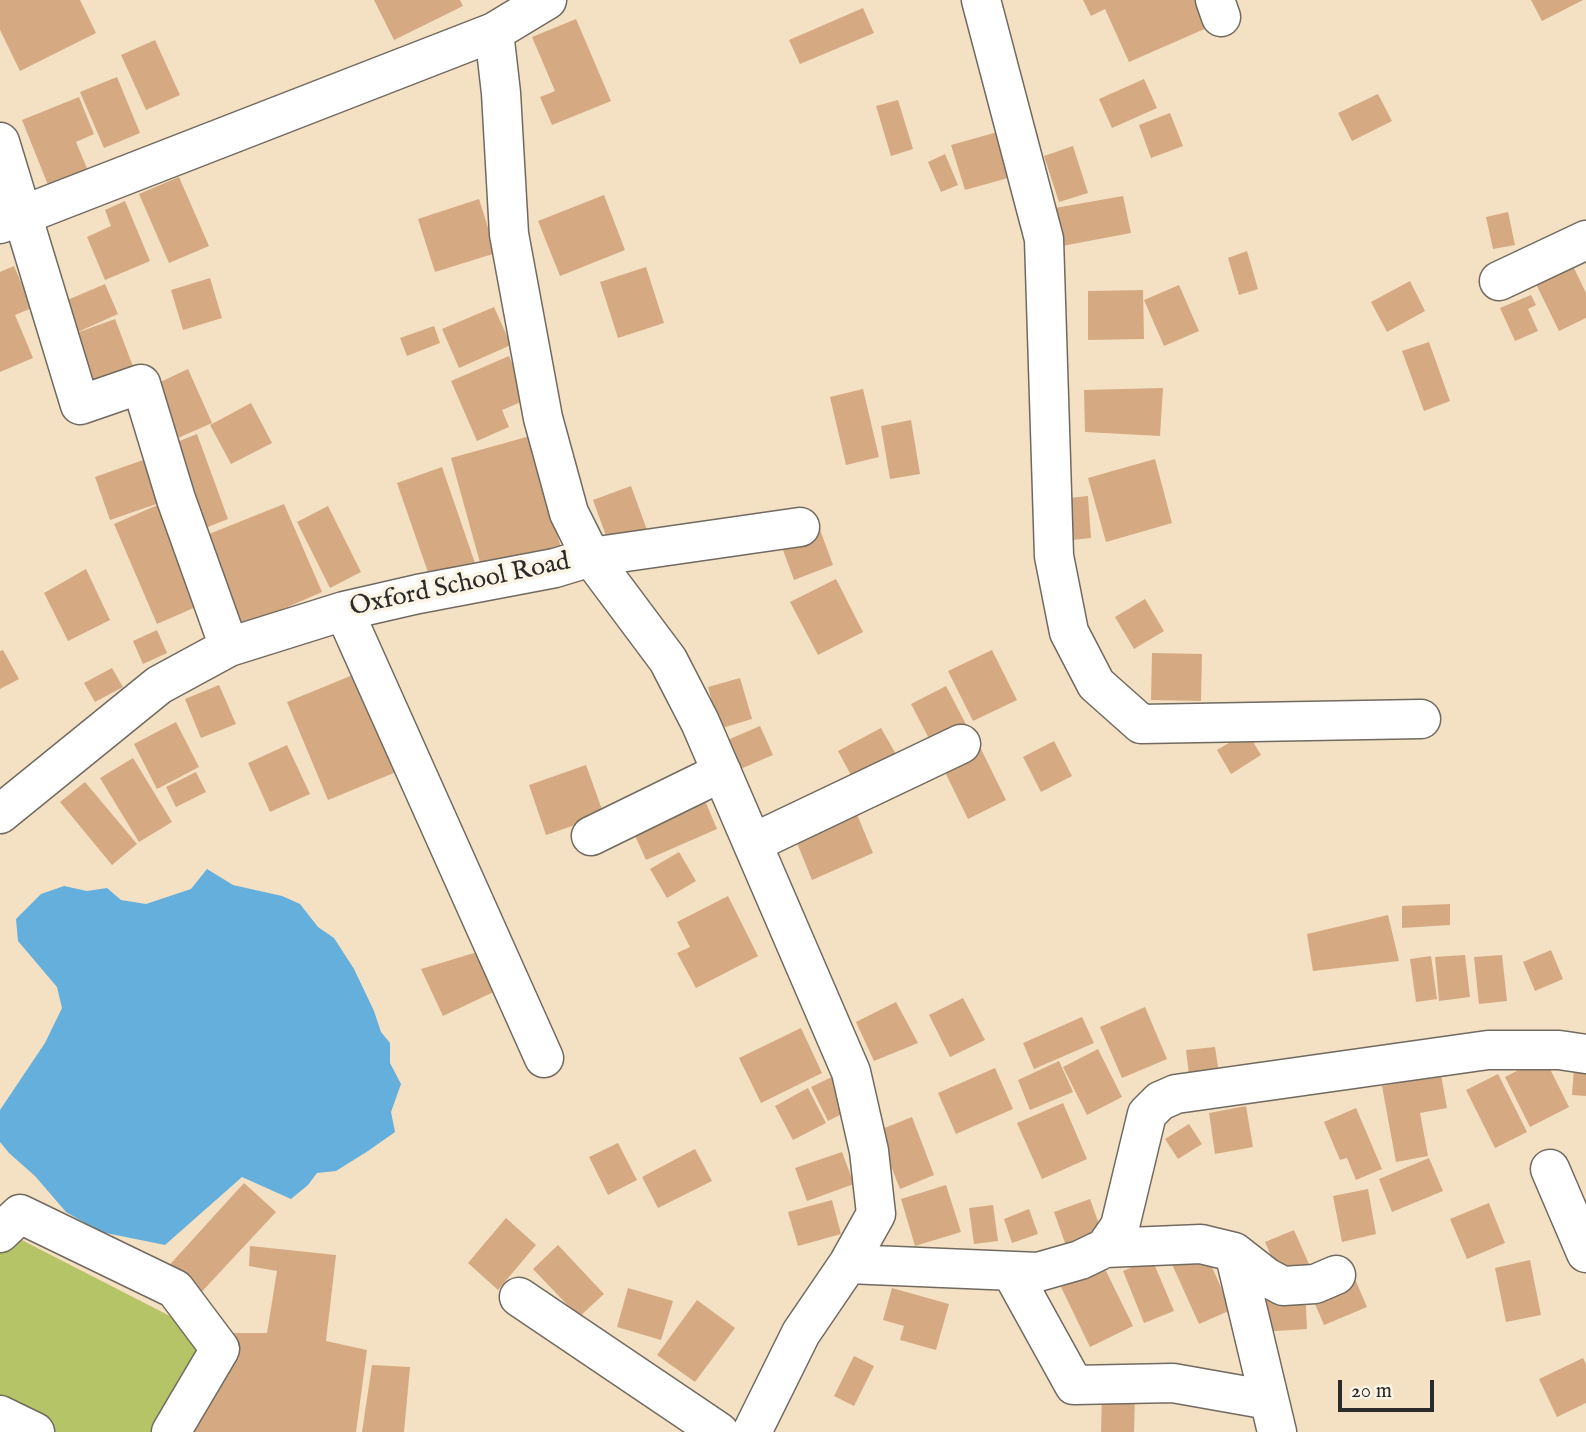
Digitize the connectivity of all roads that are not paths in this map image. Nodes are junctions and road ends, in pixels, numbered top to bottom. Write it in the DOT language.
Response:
graph roads {
  1 [pos="547,0"];
  2 [pos="981,0"];
  3 [pos="494,32"];
  4 [pos="0,142"];
  5 [pos="11,220"];
  6 [pos="1586,240"];
  7 [pos="1499,281"];
  8 [pos="800,527"];
  9 [pos="591,557"];
  10 [pos="344,611"];
  11 [pos="229,647"];
  12 [pos="1421,719"];
  13 [pos="961,744"];
  14 [pos="722,772"];
  15 [pos="0,814"];
  16 [pos="591,836"];
  17 [pos="753,843"];
  18 [pos="1586,1054"];
  19 [pos="544,1058"];
  20 [pos="1550,1169"];
  21 [pos="0,1233"];
  22 [pos="1105,1248"];
  23 [pos="1234,1252"];
  24 [pos="1586,1253"];
  25 [pos="848,1264"];
  26 [pos="1011,1271"];
  27 [pos="1336,1275"];
  28 [pos="519,1297"];
  29 [pos="0,1415"];
  30 [pos="1273,1416"];
  31 [pos="34,1432"];
  32 [pos="171,1432"];
  33 [pos="719,1432"];
  34 [pos="752,1432"];
  1 -- 3 [label="street"];
  2 -- 12 [label="street"];
  3 -- 5 [label="street"];
  3 -- 9 [label="street, Oxford School Road"];
  4 -- 5 [label="street"];
  5 -- 11 [label="street"];
  6 -- 7 [label="street"];
  8 -- 9 [label="street"];
  9 -- 10 [label="street, Oxford School Road"];
  9 -- 14 [label="street"];
  10 -- 11 [label="street, Oxford School Road"];
  10 -- 19 [label="street"];
  11 -- 15 [label="street, Oxford School Road"];
  13 -- 17 [label="street"];
  14 -- 16 [label="street"];
  14 -- 17 [label="street"];
  17 -- 25 [label="street"];
  18 -- 22 [label="street"];
  20 -- 24 [label="street"];
  21 -- 32 [label="street"];
  22 -- 23 [label="street"];
  22 -- 26 [label="street"];
  23 -- 27 [label="street"];
  23 -- 30 [label="street"];
  25 -- 26 [label="street"];
  25 -- 34 [label="street"];
  26 -- 30 [label="street"];
  28 -- 33 [label="street"];
  29 -- 31 [label="street"];
}
